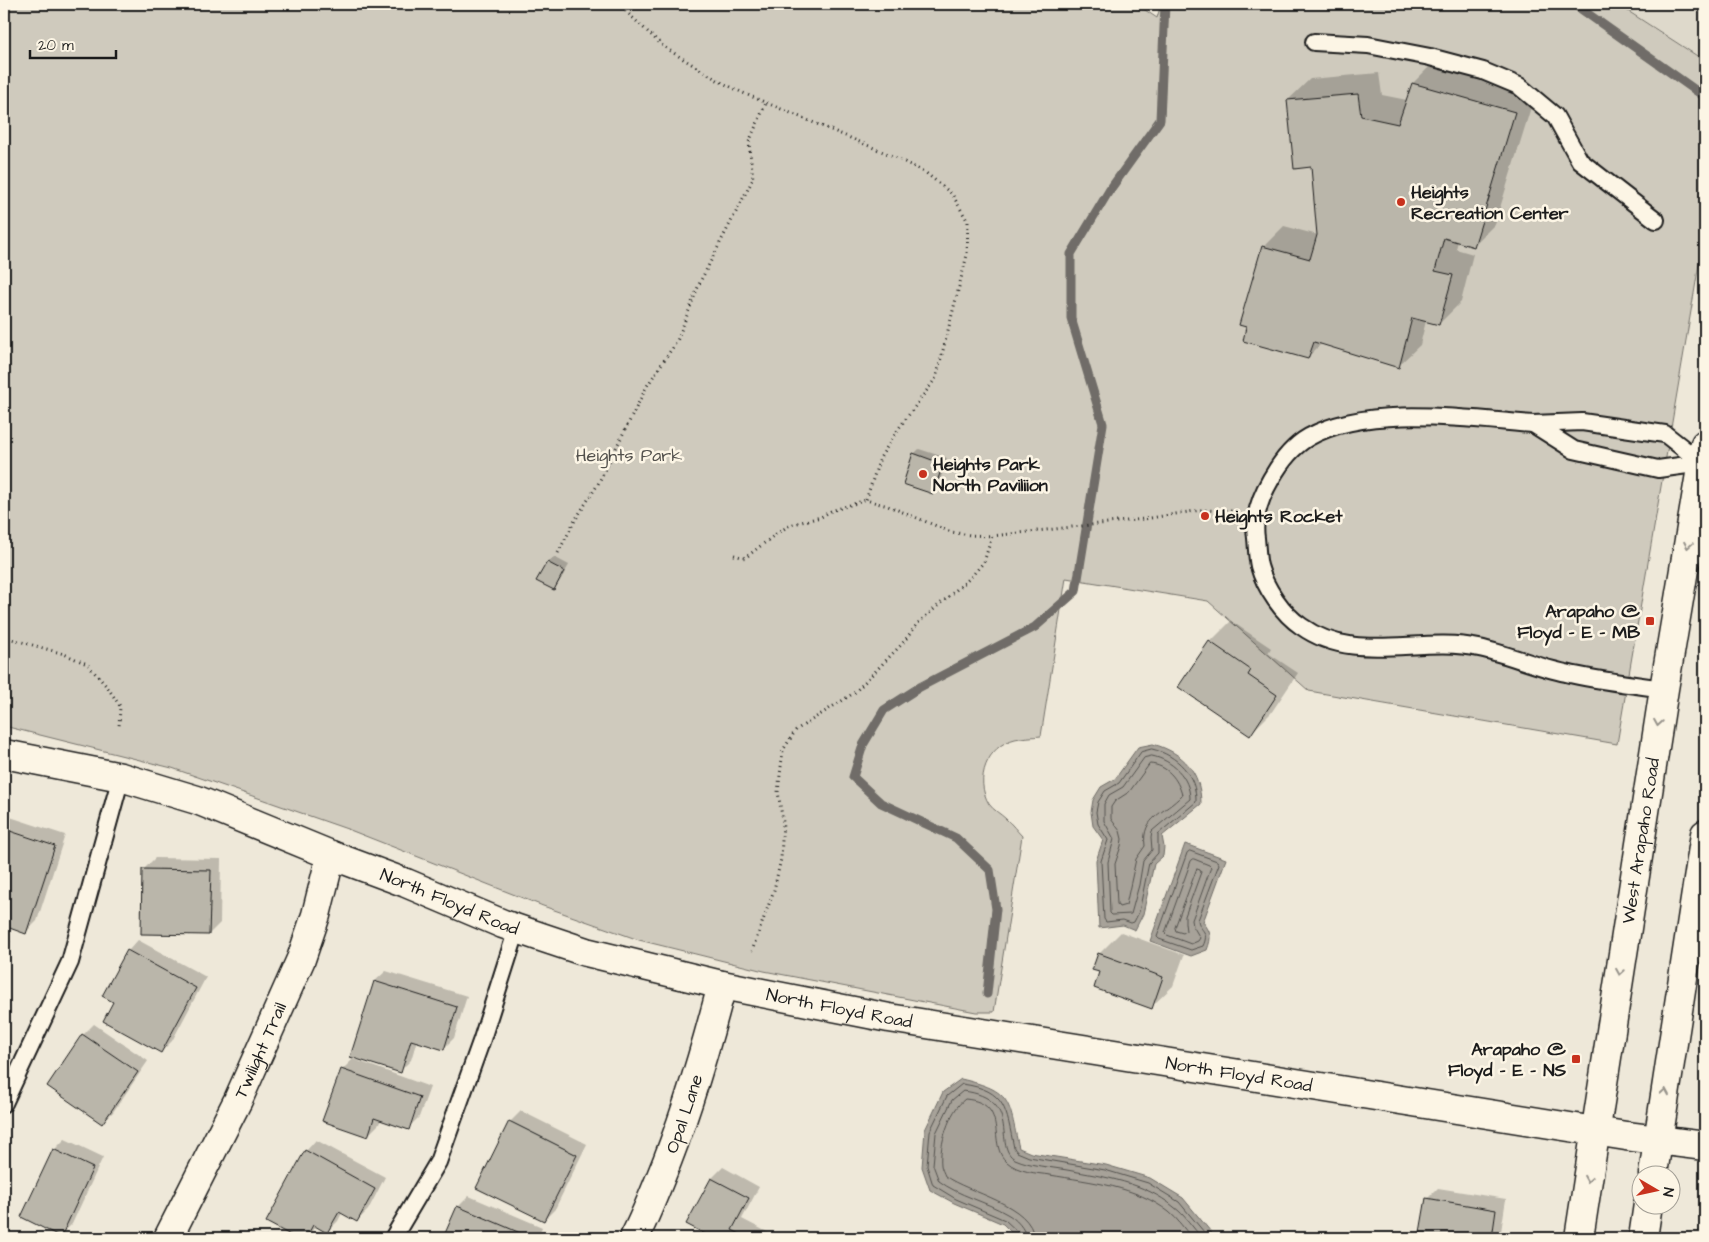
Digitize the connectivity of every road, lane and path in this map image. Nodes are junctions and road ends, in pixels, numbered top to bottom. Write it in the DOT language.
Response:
graph roads {
  1 [pos="618,4"];
  2 [pos="1314,42"];
  3 [pos="766,103"];
  4 [pos="1656,220"];
  5 [pos="1533,424"];
  6 [pos="1704,457"];
  7 [pos="866,500"];
  8 [pos="1258,512"];
  9 [pos="992,536"];
  10 [pos="558,553"];
  11 [pos="734,555"];
  12 [pos="8,638"];
  13 [pos="1664,689"];
  14 [pos="119,728"];
  15 [pos="4,754"];
  16 [pos="121,777"];
  17 [pos="1705,834"];
  18 [pos="331,855"];
  19 [pos="517,929"];
  20 [pos="752,951"];
  21 [pos="722,985"];
  22 [pos="4,1103"];
  23 [pos="1596,1131"];
  24 [pos="1658,1141"];
  25 [pos="1705,1146"];
  26 [pos="1655,1164"];
  27 [pos="1647,1214"];
  28 [pos="168,1238"];
  29 [pos="392,1238"];
  30 [pos="634,1238"];
  31 [pos="1579,1238"];
  32 [pos="1643,1238"];
  1 -- 3 [label="path"];
  2 -- 4 [label="lane"];
  3 -- 7 [label="path"];
  3 -- 10 [label="path"];
  5 -- 6 [label="lane"];
  5 -- 6 [label="lane"];
  5 -- 8 [label="lane"];
  6 -- 13 [label="street, West Arapaho Road, one-way"];
  7 -- 9 [label="path"];
  7 -- 11 [label="path"];
  8 -- 9 [label="path"];
  8 -- 13 [label="lane"];
  9 -- 20 [label="path"];
  12 -- 14 [label="path"];
  13 -- 23 [label="street, West Arapaho Road, one-way"];
  15 -- 16 [label="street, North Floyd Road"];
  16 -- 18 [label="street, North Floyd Road"];
  16 -- 22 [label="lane"];
  24 -- 17 [label="street, one-way"];
  18 -- 19 [label="street, North Floyd Road"];
  18 -- 28 [label="street, Twilight Trail"];
  19 -- 21 [label="street, North Floyd Road"];
  19 -- 29 [label="lane"];
  21 -- 23 [label="street, North Floyd Road"];
  21 -- 30 [label="street, Opal Lane"];
  23 -- 24 [label="street, North Floyd Road"];
  23 -- 31 [label="street, West Arapaho Road, one-way"];
  24 -- 25 [label="street, North Floyd Road"];
  24 -- 26 [label="street"];
  27 -- 32 [label="street"];
}
